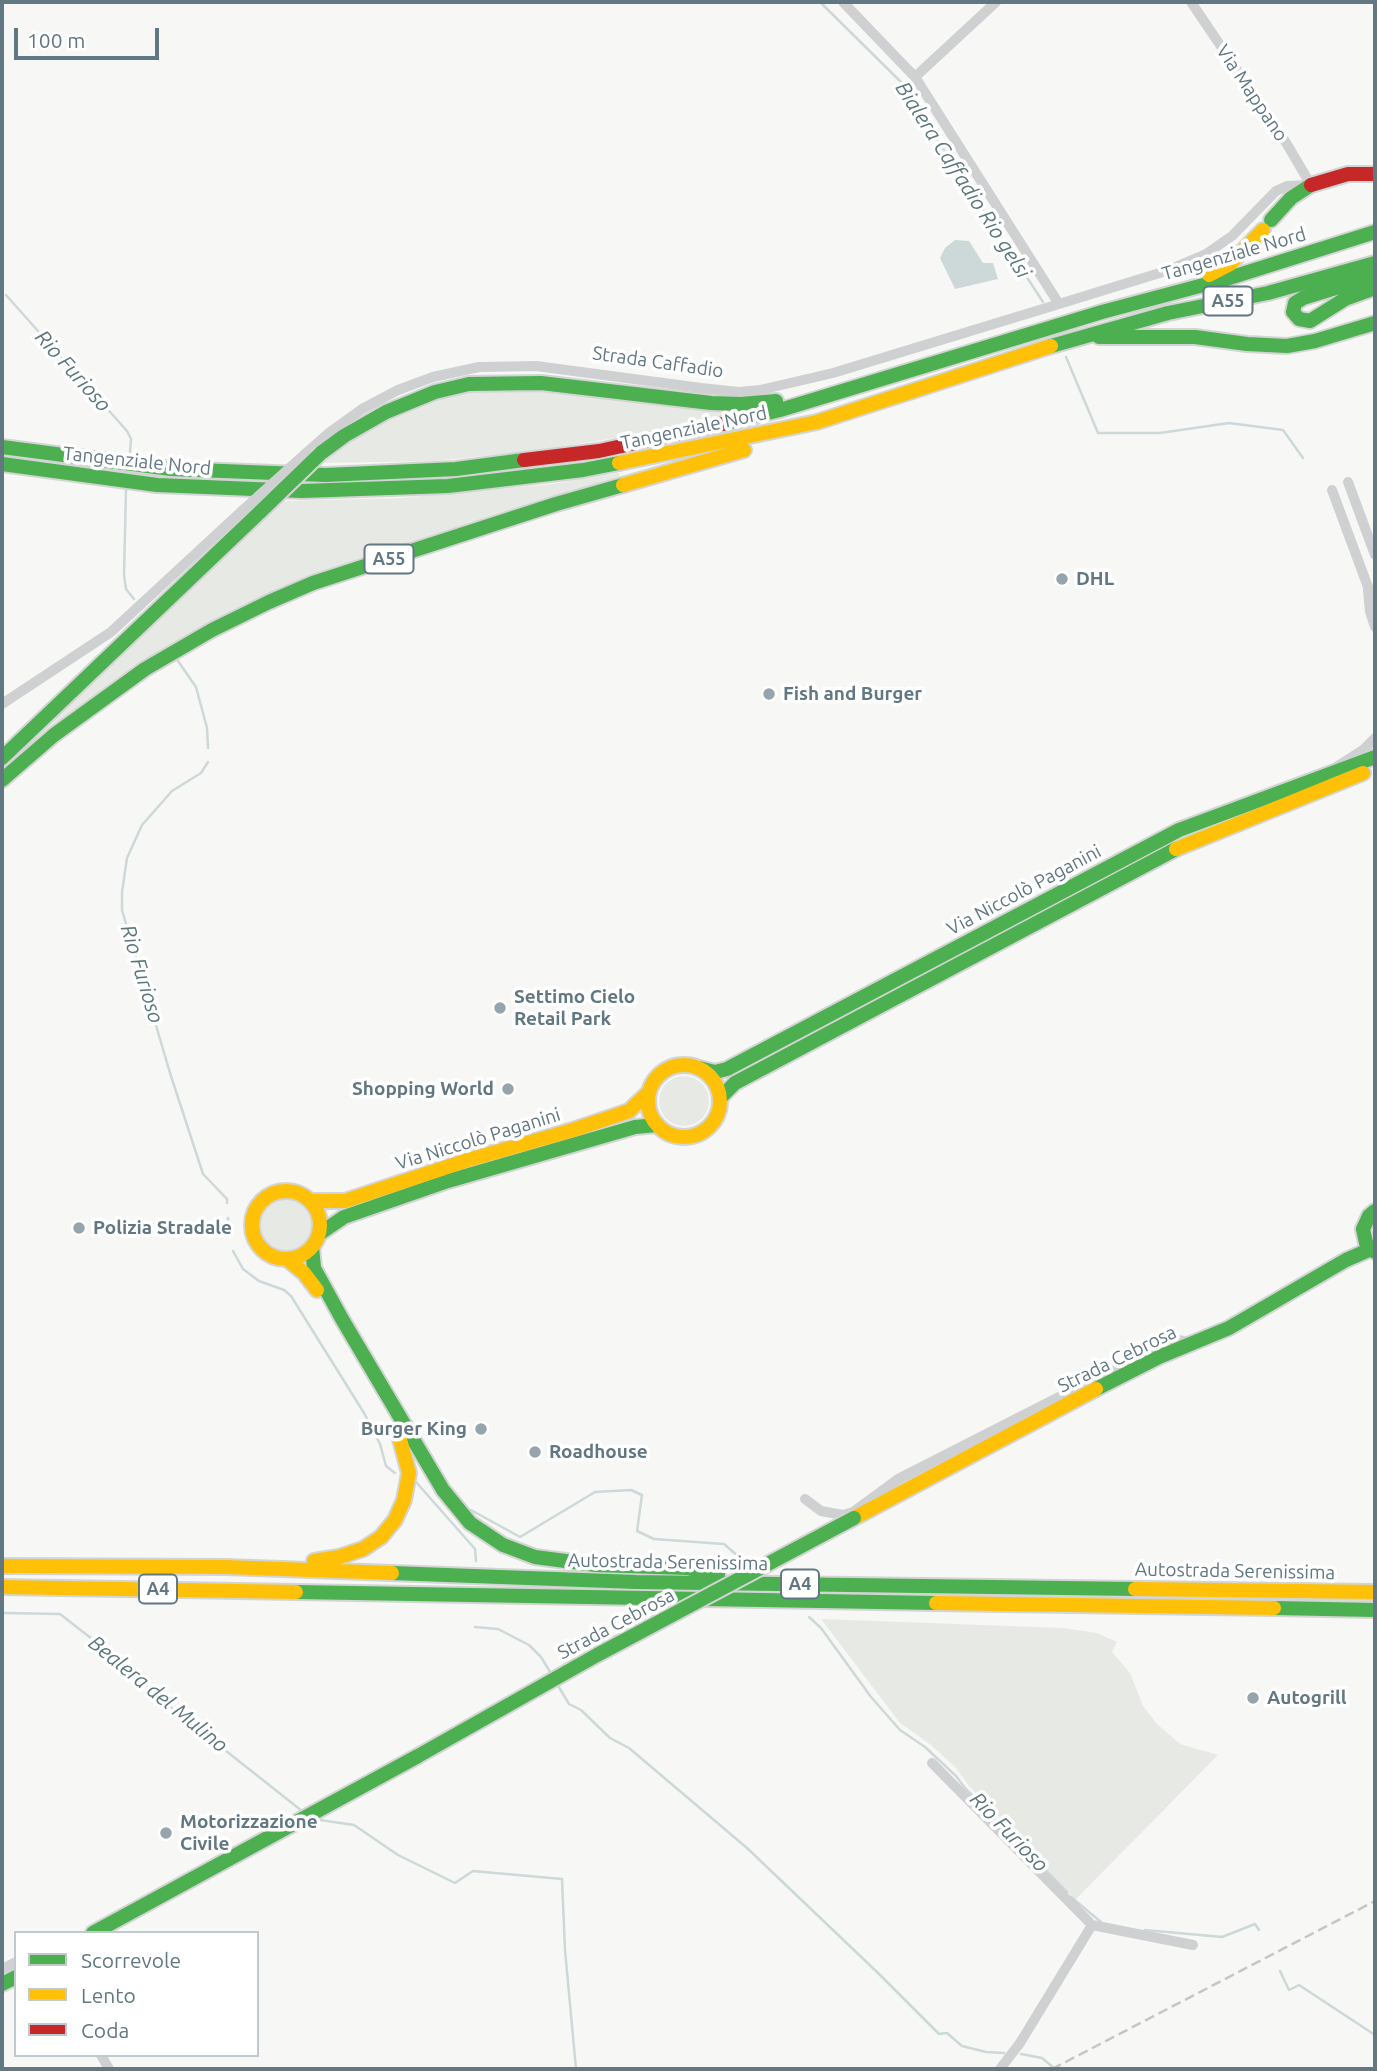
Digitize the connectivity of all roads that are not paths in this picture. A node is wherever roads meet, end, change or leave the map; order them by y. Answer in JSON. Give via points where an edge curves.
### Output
{"nodes":[{"id":1,"x":844,"y":2,"type":"edge"},
{"id":2,"x":996,"y":2,"type":"edge"},
{"id":3,"x":1191,"y":2,"type":"edge"},
{"id":4,"x":915,"y":77,"type":"junction"},
{"id":5,"x":1375,"y":174,"type":"edge"},
{"id":6,"x":1311,"y":185,"type":"junction"},
{"id":7,"x":1370,"y":233,"type":"edge"},
{"id":8,"x":1375,"y":267,"type":"edge"},
{"id":9,"x":1375,"y":288,"type":"edge"},
{"id":10,"x":1297,"y":301,"type":"junction"},
{"id":11,"x":1222,"y":302,"type":"junction"},
{"id":12,"x":1059,"y":304,"type":"junction"},
{"id":13,"x":1102,"y":312,"type":"junction"},
{"id":14,"x":1375,"y":323,"type":"edge"},
{"id":15,"x":1081,"y":336,"type":"junction"},
{"id":16,"x":863,"y":386,"type":"junction"},
{"id":17,"x":817,"y":422,"type":"junction"},
{"id":18,"x":2,"y":447,"type":"edge"},
{"id":19,"x":2,"y":464,"type":"edge"},
{"id":20,"x":1348,"y":482,"type":"dead end"},
{"id":21,"x":1332,"y":490,"type":"dead end"},
{"id":22,"x":1375,"y":555,"type":"edge"},
{"id":23,"x":1368,"y":587,"type":"junction"},
{"id":24,"x":1375,"y":598,"type":"edge"},
{"id":25,"x":1375,"y":627,"type":"edge"},
{"id":26,"x":2,"y":704,"type":"edge"},
{"id":27,"x":1375,"y":738,"type":"edge"},
{"id":28,"x":1375,"y":757,"type":"edge"},
{"id":29,"x":2,"y":758,"type":"edge"},
{"id":30,"x":1375,"y":768,"type":"edge"},
{"id":31,"x":1325,"y":775,"type":"junction"},
{"id":32,"x":2,"y":780,"type":"edge"},
{"id":33,"x":699,"y":1069,"type":"junction"},
{"id":34,"x":649,"y":1092,"type":"junction"},
{"id":35,"x":720,"y":1098,"type":"junction"},
{"id":36,"x":657,"y":1125,"type":"junction"},
{"id":37,"x":310,"y":1201,"type":"junction"},
{"id":38,"x":1375,"y":1211,"type":"edge"},
{"id":39,"x":315,"y":1240,"type":"junction"},
{"id":40,"x":1370,"y":1246,"type":"edge"},
{"id":41,"x":287,"y":1259,"type":"junction"},
{"id":42,"x":1194,"y":1343,"type":"junction"},
{"id":43,"x":1067,"y":1392,"type":"junction"},
{"id":44,"x":1057,"y":1410,"type":"junction"},
{"id":45,"x":805,"y":1499,"type":"dead end"},
{"id":46,"x":2,"y":1559,"type":"edge"},
{"id":47,"x":2,"y":1566,"type":"edge"},
{"id":48,"x":44,"y":1566,"type":"junction"},
{"id":49,"x":226,"y":1567,"type":"junction"},
{"id":50,"x":763,"y":1584,"type":"junction"},
{"id":51,"x":2,"y":1587,"type":"edge"},
{"id":52,"x":314,"y":1592,"type":"junction"},
{"id":53,"x":1375,"y":1592,"type":"edge"},
{"id":54,"x":2,"y":1598,"type":"edge"},
{"id":55,"x":1375,"y":1610,"type":"edge"},
{"id":56,"x":932,"y":1763,"type":"dead end"},
{"id":57,"x":1092,"y":1925,"type":"junction"},
{"id":58,"x":97,"y":1931,"type":"edge"},
{"id":59,"x":1193,"y":1945,"type":"dead end"},
{"id":60,"x":1000,"y":2069,"type":"edge"}],
"edges":[{"from":1,"to":4,"type":"street"},
{"from":2,"to":4,"type":"street"},
{"from":3,"to":6,"type":"street","name":"Via Mappano"},
{"from":4,"to":12,"type":"street"},
{"from":5,"to":6,"type":"main road","name":"Strada Caffadio","via":[[1348,174]]},
{"from":6,"to":12,"type":"street","name":"Strada Caffadio","via":[[1276,191],[1223,243],[1194,260]]},
{"from":6,"to":13,"type":"main road","via":[[1291,198],[1222,270]]},
{"from":7,"to":13,"type":"main road","name":"Tangenziale Nord","number":"A55"},
{"from":8,"to":10,"type":"main road"},
{"from":8,"to":11,"type":"main road","name":"Tangenziale Nord","number":"A55"},
{"from":9,"to":10,"type":"main road","via":[[1345,299],[1310,321],[1296,316],[1293,307]]},
{"from":10,"to":11,"type":"main road"},
{"from":11,"to":15,"type":"main road","name":"Tangenziale Nord","number":"A55"},
{"from":12,"to":26,"type":"street","name":"Strada Caffadio","bridge":true,"via":[[833,373],[760,390],[701,388],[536,366],[479,367],[398,390],[330,432],[111,632]]},
{"from":13,"to":16,"type":"main road","name":"Tangenziale Nord","number":"A55"},
{"from":14,"to":15,"type":"main road","via":[[1287,346],[1195,337]]},
{"from":15,"to":17,"type":"main road","name":"Tangenziale Nord","number":"A55"},
{"from":16,"to":18,"type":"main road","name":"Tangenziale Nord","number":"A55","via":[[674,436],[456,469],[253,474],[81,460]]},
{"from":16,"to":29,"type":"main road","number":"A55","bridge":true,"via":[[741,404],[503,382],[436,392],[386,412],[321,453]]},
{"from":17,"to":19,"type":"main road","name":"Tangenziale Nord","number":"A55","via":[[595,468],[436,487],[236,490]]},
{"from":17,"to":32,"type":"main road","number":"A55","via":[[774,441],[556,504],[313,583],[269,602],[145,669],[54,735]]},
{"from":20,"to":22,"type":"street"},
{"from":21,"to":23,"type":"street"},
{"from":23,"to":24,"type":"street"},
{"from":23,"to":25,"type":"street"},
{"from":27,"to":31,"type":"street"},
{"from":28,"to":31,"type":"main road","name":"Via Niccolò Paganini"},
{"from":30,"to":35,"type":"main road","name":"Via Niccolò Paganini","via":[[1189,842],[735,1083]]},
{"from":31,"to":33,"type":"main road","name":"Via Niccolò Paganini","via":[[1179,831],[727,1069]]},
{"from":33,"to":34,"type":"main road","via":[[682,1065],[662,1072]]},
{"from":33,"to":35,"type":"main road","via":[[709,1076]]},
{"from":34,"to":36,"type":"main road","via":[[648,1104]]},
{"from":34,"to":37,"type":"main road","name":"Via Niccolò Paganini","via":[[629,1111],[585,1126],[345,1201]]},
{"from":35,"to":36,"type":"main road","via":[[713,1121],[698,1134],[677,1136]]},
{"from":36,"to":39,"type":"main road","name":"Via Niccolò Paganini","via":[[635,1127],[448,1181],[344,1217]]},
{"from":37,"to":39,"type":"main road","via":[[320,1222]]},
{"from":37,"to":41,"type":"main road","via":[[282,1191],[264,1199],[254,1213],[252,1229],[259,1246]]},
{"from":38,"to":40,"type":"main road","name":"Strada Cebrosa","via":[[1365,1222]]},
{"from":39,"to":41,"type":"main road","via":[[298,1257]]},
{"from":39,"to":50,"type":"main road","via":[[317,1276],[432,1472],[460,1512],[487,1536],[518,1552],[564,1562],[688,1568]]},
{"from":40,"to":42,"type":"main road","name":"Strada Cebrosa","via":[[1270,1306]]},
{"from":41,"to":49,"type":"main road","via":[[313,1283],[393,1419],[407,1460],[406,1491],[395,1520],[363,1549],[326,1560]]},
{"from":42,"to":43,"type":"street","via":[[1173,1339]]},
{"from":42,"to":44,"type":"main road","name":"Strada Cebrosa"},
{"from":43,"to":44,"type":"street"},
{"from":43,"to":45,"type":"street","via":[[898,1479],[853,1512],[821,1511]]},
{"from":44,"to":58,"type":"main road","name":"Strada Cebrosa","bridge":true,"via":[[597,1655]]},
{"from":46,"to":48,"type":"main road","number":"A4"},
{"from":47,"to":48,"type":"main road","name":"Autostrada Serenissima","number":"A4"},
{"from":48,"to":49,"type":"main road","name":"Autostrada Serenissima","number":"A4"},
{"from":49,"to":50,"type":"main road","name":"Autostrada Serenissima","number":"A4"},
{"from":50,"to":53,"type":"main road","name":"Autostrada Serenissima","number":"A4"},
{"from":51,"to":52,"type":"main road","name":"Autostrada Serenissima","number":"A4"},
{"from":52,"to":54,"type":"main road","via":[[157,1601]]},
{"from":52,"to":55,"type":"main road","name":"Autostrada Serenissima","number":"A4"},
{"from":56,"to":57,"type":"street"},
{"from":57,"to":59,"type":"street"},
{"from":57,"to":60,"type":"street"}]}
